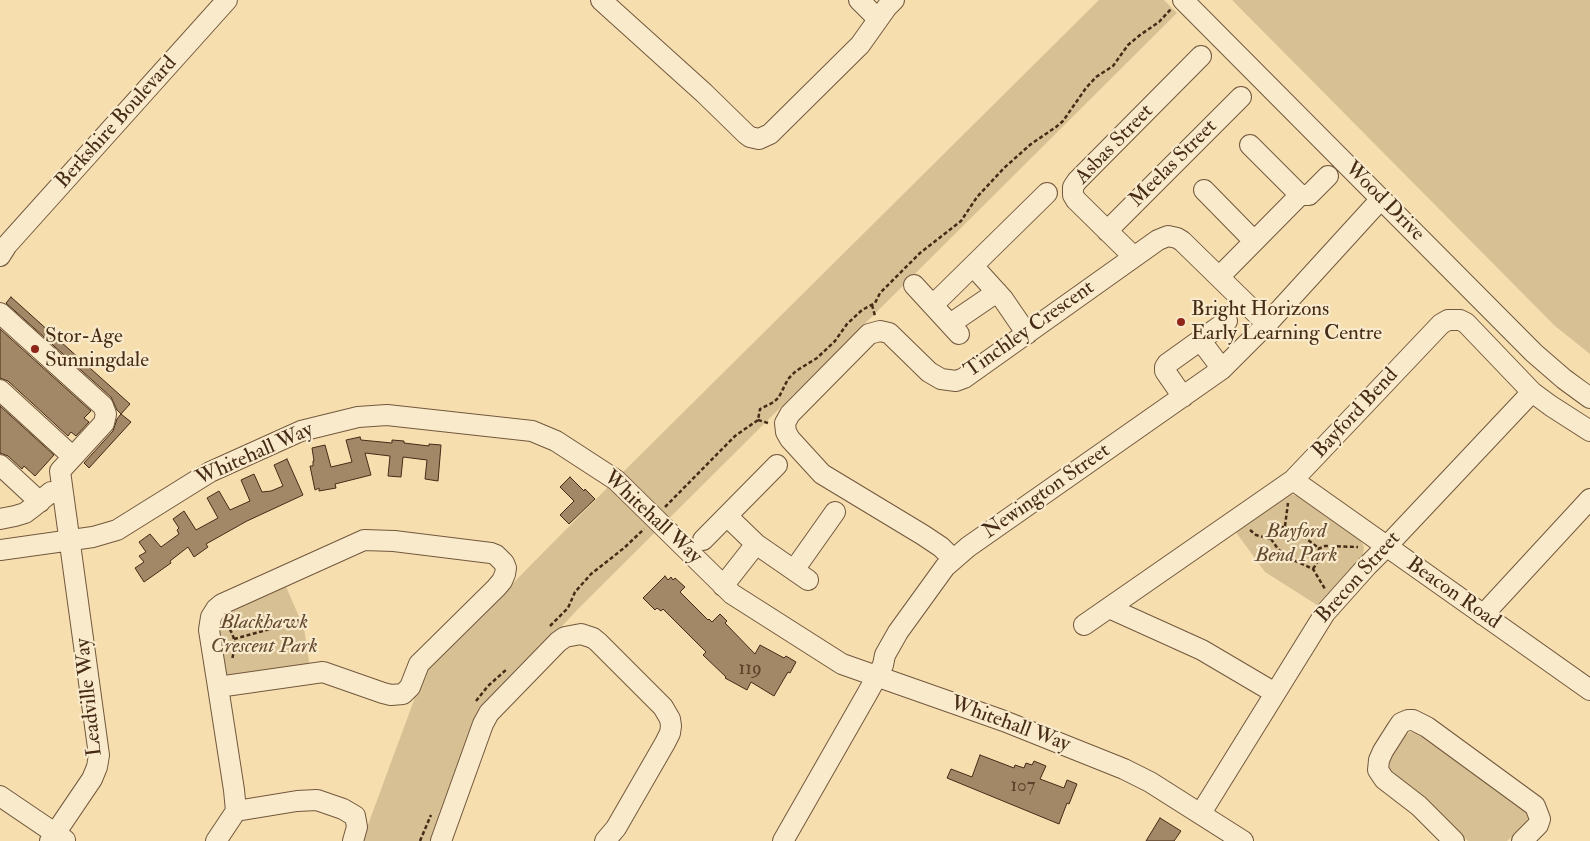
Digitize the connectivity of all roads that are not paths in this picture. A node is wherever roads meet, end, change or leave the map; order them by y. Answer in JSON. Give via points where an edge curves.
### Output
{"nodes":[{"id":1,"x":226,"y":0,"type":"edge"},
{"id":2,"x":601,"y":0,"type":"edge"},
{"id":3,"x":859,"y":0,"type":"edge"},
{"id":4,"x":894,"y":0,"type":"edge"},
{"id":5,"x":1183,"y":0,"type":"edge"},
{"id":6,"x":878,"y":19,"type":"junction"},
{"id":7,"x":1201,"y":56,"type":"dead end"},
{"id":8,"x":1241,"y":97,"type":"dead end"},
{"id":9,"x":1250,"y":145,"type":"dead end"},
{"id":10,"x":1328,"y":176,"type":"dead end"},
{"id":11,"x":1204,"y":190,"type":"dead end"},
{"id":12,"x":1048,"y":193,"type":"dead end"},
{"id":13,"x":1300,"y":196,"type":"junction"},
{"id":14,"x":1381,"y":199,"type":"junction"},
{"id":15,"x":1107,"y":231,"type":"junction"},
{"id":16,"x":1254,"y":241,"type":"junction"},
{"id":17,"x":2,"y":250,"type":"edge"},
{"id":18,"x":1134,"y":257,"type":"junction"},
{"id":19,"x":973,"y":266,"type":"junction"},
{"id":20,"x":1219,"y":277,"type":"junction"},
{"id":21,"x":914,"y":285,"type":"dead end"},
{"id":22,"x":997,"y":292,"type":"junction"},
{"id":23,"x":933,"y":305,"type":"junction"},
{"id":24,"x":0,"y":313,"type":"edge"},
{"id":25,"x":1227,"y":321,"type":"dead end"},
{"id":26,"x":1266,"y":324,"type":"junction"},
{"id":27,"x":1027,"y":334,"type":"junction"},
{"id":28,"x":1201,"y":341,"type":"junction"},
{"id":29,"x":1222,"y":369,"type":"junction"},
{"id":30,"x":0,"y":390,"type":"edge"},
{"id":31,"x":1532,"y":392,"type":"junction"},
{"id":32,"x":1183,"y":397,"type":"junction"},
{"id":33,"x":1590,"y":398,"type":"edge"},
{"id":34,"x":1590,"y":431,"type":"edge"},
{"id":35,"x":67,"y":464,"type":"junction"},
{"id":36,"x":0,"y":465,"type":"edge"},
{"id":37,"x":777,"y":465,"type":"dead end"},
{"id":38,"x":1293,"y":480,"type":"junction"},
{"id":39,"x":1590,"y":499,"type":"edge"},
{"id":40,"x":64,"y":500,"type":"junction"},
{"id":41,"x":40,"y":502,"type":"junction"},
{"id":42,"x":835,"y":512,"type":"dead end"},
{"id":43,"x":728,"y":516,"type":"junction"},
{"id":44,"x":0,"y":520,"type":"edge"},
{"id":45,"x":703,"y":540,"type":"dead end"},
{"id":46,"x":70,"y":541,"type":"junction"},
{"id":47,"x":756,"y":544,"type":"junction"},
{"id":48,"x":1383,"y":545,"type":"junction"},
{"id":49,"x":0,"y":550,"type":"edge"},
{"id":50,"x":954,"y":560,"type":"junction"},
{"id":51,"x":723,"y":586,"type":"junction"},
{"id":52,"x":1108,"y":608,"type":"junction"},
{"id":53,"x":1483,"y":615,"type":"junction"},
{"id":54,"x":1084,"y":625,"type":"dead end"},
{"id":55,"x":876,"y":676,"type":"junction"},
{"id":56,"x":218,"y":687,"type":"junction"},
{"id":57,"x":1590,"y":690,"type":"edge"},
{"id":58,"x":1275,"y":693,"type":"junction"},
{"id":59,"x":0,"y":796,"type":"edge"},
{"id":60,"x":236,"y":810,"type":"junction"},
{"id":61,"x":1201,"y":813,"type":"junction"},
{"id":62,"x":57,"y":838,"type":"edge"},
{"id":63,"x":216,"y":841,"type":"edge"},
{"id":64,"x":353,"y":841,"type":"edge"},
{"id":65,"x":442,"y":841,"type":"edge"},
{"id":66,"x":605,"y":841,"type":"edge"},
{"id":67,"x":783,"y":841,"type":"edge"},
{"id":68,"x":1243,"y":841,"type":"edge"},
{"id":69,"x":1454,"y":841,"type":"edge"},
{"id":70,"x":1522,"y":841,"type":"edge"}],
"edges":[{"from":1,"to":17,"type":"street","name":"Berkshire Boulevard"},
{"from":2,"to":6,"type":"street","via":[[746,134],[759,139],[770,134],[860,45]]},
{"from":3,"to":6,"type":"street"},
{"from":4,"to":6,"type":"street"},
{"from":5,"to":14,"type":"street","name":"Wood Drive"},
{"from":7,"to":15,"type":"street","name":"Asbas Street","via":[[1074,184],[1072,191],[1076,200]]},
{"from":8,"to":15,"type":"street","name":"Meelas Street"},
{"from":9,"to":13,"type":"street"},
{"from":10,"to":13,"type":"street","via":[[1309,195]]},
{"from":11,"to":16,"type":"street"},
{"from":12,"to":19,"type":"street"},
{"from":13,"to":16,"type":"street"},
{"from":14,"to":26,"type":"street","name":"Newington Street"},
{"from":14,"to":33,"type":"street","name":"Wood Drive","via":[[1534,353]]},
{"from":15,"to":18,"type":"street","name":"Asbas Street"},
{"from":16,"to":20,"type":"street"},
{"from":18,"to":20,"type":"street","name":"Tinchley Crescent","via":[[1158,240],[1173,237],[1182,241]]},
{"from":18,"to":27,"type":"street","name":"Tinchley Crescent"},
{"from":19,"to":22,"type":"street"},
{"from":19,"to":23,"type":"street"},
{"from":20,"to":26,"type":"street","name":"Tinchley Crescent"},
{"from":21,"to":23,"type":"street"},
{"from":22,"to":23,"type":"street","via":[[954,329]]},
{"from":22,"to":27,"type":"street"},
{"from":24,"to":35,"type":"street","via":[[105,410],[104,423]]},
{"from":25,"to":28,"type":"street"},
{"from":26,"to":29,"type":"street","name":"Newington Street"},
{"from":27,"to":50,"type":"street","name":"Tinchley Crescent","via":[[964,378],[948,381],[929,372],[890,333],[874,332],[790,414],[785,423],[787,436],[822,474],[923,535]]},
{"from":28,"to":29,"type":"street"},
{"from":28,"to":32,"type":"street","via":[[1165,367]]},
{"from":29,"to":32,"type":"street","name":"Newington Street"},
{"from":30,"to":35,"type":"street"},
{"from":31,"to":34,"type":"street","name":"Bayford Bend"},
{"from":31,"to":38,"type":"street","name":"Bayford Bend","via":[[1466,323],[1448,320],[1440,324]]},
{"from":31,"to":48,"type":"street","name":"Brecon Street"},
{"from":32,"to":50,"type":"street","name":"Newington Street"},
{"from":35,"to":40,"type":"street","name":"Leadville Way"},
{"from":36,"to":41,"type":"street"},
{"from":37,"to":43,"type":"street"},
{"from":38,"to":48,"type":"street","name":"Beacon Road"},
{"from":38,"to":52,"type":"street","name":"Bayford Bend"},
{"from":39,"to":53,"type":"street"},
{"from":40,"to":41,"type":"street","via":[[54,492]]},
{"from":40,"to":46,"type":"street","name":"Leadville Way"},
{"from":41,"to":44,"type":"street","via":[[25,512]]},
{"from":42,"to":47,"type":"street","via":[[801,575]]},
{"from":43,"to":45,"type":"street"},
{"from":43,"to":47,"type":"street"},
{"from":46,"to":49,"type":"street","name":"Whitehall Way"},
{"from":46,"to":51,"type":"street","name":"Whitehall Way","via":[[117,530],[210,472],[292,435],[358,417],[386,415],[524,430],[556,441],[616,480]]},
{"from":46,"to":62,"type":"street","name":"Leadville Way","via":[[99,755],[92,779]]},
{"from":47,"to":51,"type":"street"},
{"from":48,"to":53,"type":"street","name":"Beacon Road"},
{"from":48,"to":58,"type":"street","name":"Brecon Street","via":[[1324,613]]},
{"from":50,"to":55,"type":"street","name":"Newington Street","via":[[939,574],[898,632]]},
{"from":51,"to":55,"type":"street","name":"Whitehall Way","via":[[842,664]]},
{"from":52,"to":54,"type":"street","name":"Bayford Bend"},
{"from":52,"to":58,"type":"street","via":[[1202,650]]},
{"from":53,"to":57,"type":"street","name":"Beacon Road"},
{"from":55,"to":61,"type":"street","name":"Whitehall Way","via":[[1124,769]]},
{"from":55,"to":67,"type":"street","name":"Newington Street"},
{"from":56,"to":56,"type":"street","via":[[209,630],[216,609],[356,542],[387,541],[491,553],[504,563],[506,568],[502,581],[420,664],[410,687],[402,694],[383,693],[323,672]]},
{"from":56,"to":60,"type":"street"},
{"from":58,"to":61,"type":"street","name":"Brecon Street"},
{"from":59,"to":62,"type":"street"},
{"from":60,"to":63,"type":"street"},
{"from":60,"to":64,"type":"street","via":[[317,800],[354,816],[357,827]]},
{"from":61,"to":68,"type":"street","name":"Whitehall Way"},
{"from":65,"to":66,"type":"street","via":[[489,713],[558,642],[581,634],[598,642],[663,707],[671,726],[660,752],[616,828]]},
{"from":69,"to":70,"type":"street","via":[[1378,770],[1379,760],[1396,729],[1408,720],[1420,722],[1535,806],[1540,819],[1538,825]]}]}
